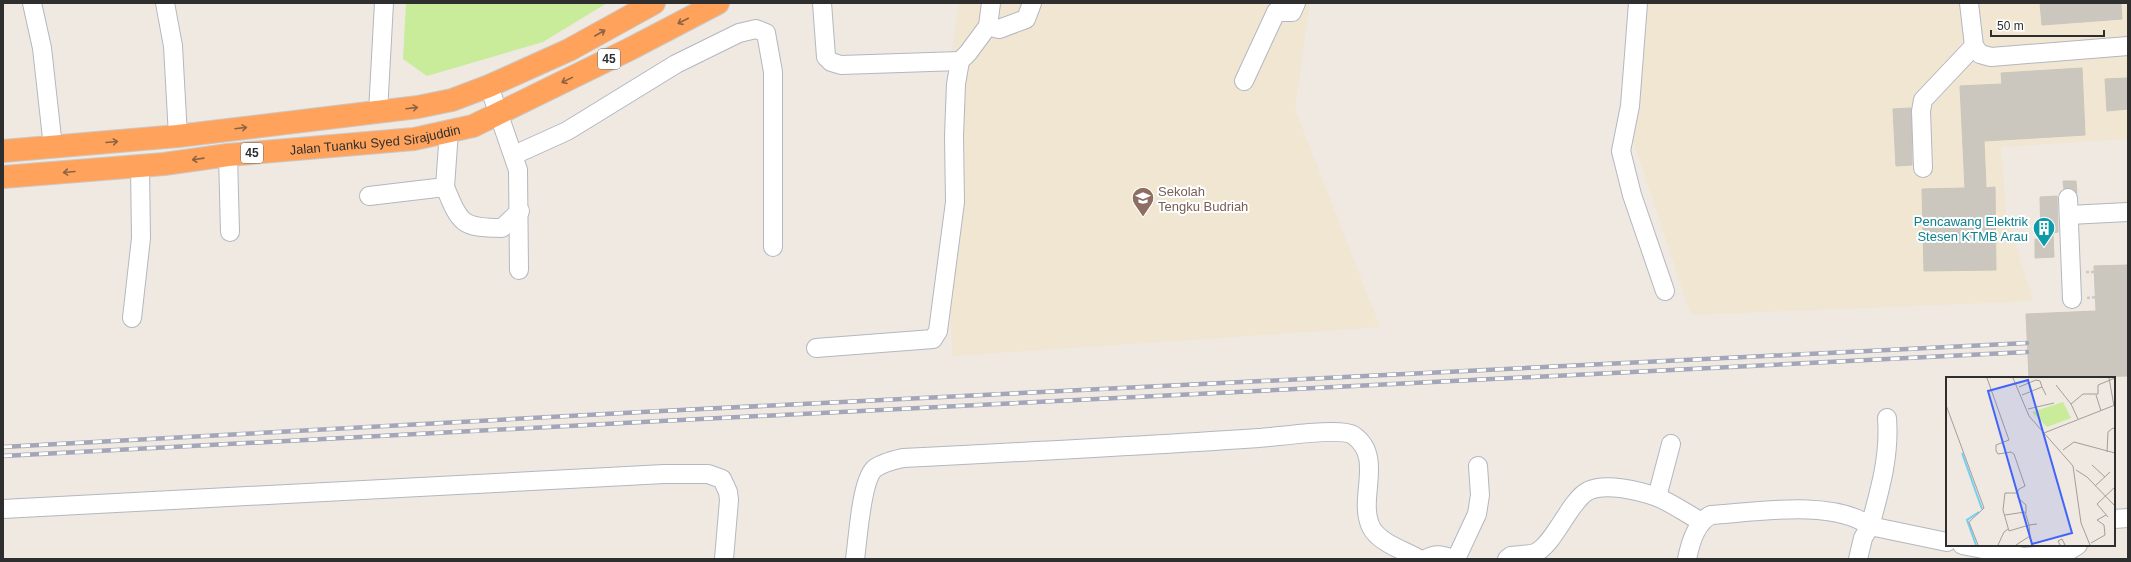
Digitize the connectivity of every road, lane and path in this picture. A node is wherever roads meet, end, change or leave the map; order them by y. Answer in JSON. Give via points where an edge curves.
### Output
{"nodes":[{"id":1,"x":32,"y":3,"type":"edge"},
{"id":2,"x":165,"y":3,"type":"edge"},
{"id":3,"x":384,"y":3,"type":"edge"},
{"id":4,"x":654,"y":3,"type":"edge"},
{"id":5,"x":718,"y":3,"type":"edge"},
{"id":6,"x":822,"y":3,"type":"edge"},
{"id":7,"x":991,"y":3,"type":"edge"},
{"id":8,"x":1032,"y":3,"type":"edge"},
{"id":9,"x":1296,"y":3,"type":"edge"},
{"id":10,"x":1638,"y":3,"type":"edge"},
{"id":11,"x":1969,"y":3,"type":"edge"},
{"id":12,"x":1274,"y":7,"type":"edge"},
{"id":13,"x":988,"y":26,"type":"junction"},
{"id":14,"x":1974,"y":46,"type":"junction"},
{"id":15,"x":2128,"y":46,"type":"edge"},
{"id":16,"x":960,"y":61,"type":"junction"},
{"id":17,"x":1244,"y":81,"type":"dead end"},
{"id":18,"x":489,"y":86,"type":"junction"},
{"id":19,"x":378,"y":112,"type":"junction"},
{"id":20,"x":499,"y":114,"type":"junction"},
{"id":21,"x":449,"y":131,"type":"junction"},
{"id":22,"x":178,"y":136,"type":"junction"},
{"id":23,"x":53,"y":148,"type":"junction"},
{"id":24,"x":3,"y":151,"type":"edge"},
{"id":25,"x":228,"y":155,"type":"junction"},
{"id":26,"x":514,"y":155,"type":"junction"},
{"id":27,"x":140,"y":166,"type":"junction"},
{"id":28,"x":1923,"y":168,"type":"dead end"},
{"id":29,"x":3,"y":177,"type":"edge"},
{"id":30,"x":445,"y":187,"type":"junction"},
{"id":31,"x":369,"y":196,"type":"dead end"},
{"id":32,"x":520,"y":211,"type":"junction"},
{"id":33,"x":2128,"y":212,"type":"edge"},
{"id":34,"x":230,"y":232,"type":"dead end"},
{"id":35,"x":773,"y":247,"type":"dead end"},
{"id":36,"x":519,"y":270,"type":"dead end"},
{"id":37,"x":1665,"y":291,"type":"dead end"},
{"id":38,"x":2072,"y":299,"type":"dead end"},
{"id":39,"x":132,"y":318,"type":"dead end"},
{"id":40,"x":816,"y":348,"type":"dead end"},
{"id":41,"x":1887,"y":418,"type":"dead end"},
{"id":42,"x":1671,"y":444,"type":"dead end"},
{"id":43,"x":1478,"y":466,"type":"dead end"},
{"id":44,"x":1657,"y":497,"type":"junction"},
{"id":45,"x":3,"y":509,"type":"edge"},
{"id":46,"x":2128,"y":518,"type":"edge"},
{"id":47,"x":2115,"y":519,"type":"edge"},
{"id":48,"x":1702,"y":522,"type":"junction"},
{"id":49,"x":1870,"y":526,"type":"junction"},
{"id":50,"x":1946,"y":542,"type":"edge"},
{"id":51,"x":1967,"y":546,"type":"edge"},
{"id":52,"x":2076,"y":546,"type":"edge"},
{"id":53,"x":2026,"y":558,"type":"edge"},
{"id":54,"x":724,"y":559,"type":"edge"},
{"id":55,"x":855,"y":559,"type":"edge"},
{"id":56,"x":1418,"y":559,"type":"edge"},
{"id":57,"x":1426,"y":559,"type":"edge"},
{"id":58,"x":1452,"y":559,"type":"edge"},
{"id":59,"x":1456,"y":559,"type":"edge"},
{"id":60,"x":1507,"y":559,"type":"edge"},
{"id":61,"x":1687,"y":559,"type":"edge"},
{"id":62,"x":1858,"y":559,"type":"edge"}],
"edges":[{"from":1,"to":23,"type":"street","via":[[42,48]]},
{"from":2,"to":22,"type":"street","via":[[173,46]]},
{"from":3,"to":19,"type":"street"},
{"from":18,"to":4,"type":"highway","name":"Jalan Tuanku Syed Sirajuddin","number":"45","one_way":true,"via":[[569,50]]},
{"from":5,"to":20,"type":"highway","name":"Jalan Tuanku Syed Sirajuddin","number":"45","one_way":true},
{"from":6,"to":16,"type":"street","via":[[826,57],[831,62],[841,65]]},
{"from":7,"to":13,"type":"street"},
{"from":8,"to":13,"type":"street","via":[[1026,19],[999,29]]},
{"from":9,"to":12,"type":"street","via":[[1292,12]]},
{"from":10,"to":37,"type":"street","via":[[1630,106],[1621,151],[1632,195]]},
{"from":11,"to":14,"type":"street"},
{"from":12,"to":17,"type":"street"},
{"from":13,"to":16,"type":"street"},
{"from":14,"to":15,"type":"street","via":[[1980,54],[1991,57]]},
{"from":14,"to":28,"type":"street","via":[[1924,100],[1921,111]]},
{"from":16,"to":40,"type":"street","via":[[956,84],[954,136],[955,202],[938,331],[933,339]]},
{"from":19,"to":18,"type":"highway","name":"Jalan Tuanku Syed Sirajuddin","number":"45","one_way":true,"via":[[452,100]]},
{"from":18,"to":20,"type":"street"},
{"from":22,"to":19,"type":"highway","name":"Jalan Tuanku Syed Sirajuddin","number":"45","one_way":true},
{"from":20,"to":21,"type":"highway","name":"Jalan Tuanku Syed Sirajuddin","number":"45","via":[[472,126]]},
{"from":20,"to":26,"type":"street"},
{"from":21,"to":25,"type":"highway","name":"Jalan Tuanku Syed Sirajuddin","number":"45","via":[[414,139]]},
{"from":21,"to":30,"type":"street"},
{"from":23,"to":22,"type":"highway","name":"Jalan Tuanku Syed Sirajuddin","number":"45","one_way":true},
{"from":23,"to":24,"type":"highway","name":"Jalan Tuanku Syed Sirajuddin","number":"45"},
{"from":25,"to":27,"type":"highway","name":"Jalan Tuanku Syed Sirajuddin","number":"45","one_way":true},
{"from":25,"to":34,"type":"street"},
{"from":26,"to":32,"type":"street","via":[[519,179]]},
{"from":26,"to":35,"type":"street","via":[[567,131],[676,64],[739,32],[756,29],[766,33],[773,72]]},
{"from":27,"to":29,"type":"highway","name":"Jalan Tuanku Syed Sirajuddin","number":"45","one_way":true},
{"from":27,"to":39,"type":"street","via":[[141,238]]},
{"from":30,"to":31,"type":"street"},
{"from":30,"to":32,"type":"street","via":[[456,215],[467,225],[502,228]]},
{"from":32,"to":36,"type":"street"},
{"from":33,"to":38,"type":"street","via":[[2068,206]]},
{"from":41,"to":49,"type":"street","via":[[1888,438],[1884,476]]},
{"from":42,"to":44,"type":"street"},
{"from":43,"to":59,"type":"street","via":[[1480,495],[1477,514]]},
{"from":44,"to":48,"type":"street"},
{"from":44,"to":60,"type":"street","via":[[1618,487],[1588,491],[1536,552]]},
{"from":45,"to":54,"type":"street","via":[[664,474],[708,474],[722,479],[728,492]]},
{"from":46,"to":47,"type":"street"},
{"from":48,"to":49,"type":"street","via":[[1711,515],[1798,509],[1849,515]]},
{"from":48,"to":61,"type":"street","via":[[1693,536]]},
{"from":49,"to":50,"type":"street"},
{"from":49,"to":62,"type":"street"},
{"from":51,"to":53,"type":"street"},
{"from":52,"to":53,"type":"street","via":[[2065,553]]},
{"from":55,"to":56,"type":"street","via":[[869,476],[875,469],[903,458],[1336,432],[1352,434],[1363,444],[1369,455],[1367,501],[1371,527],[1392,545]]},
{"from":57,"to":58,"type":"street","via":[[1440,555]]}]}
